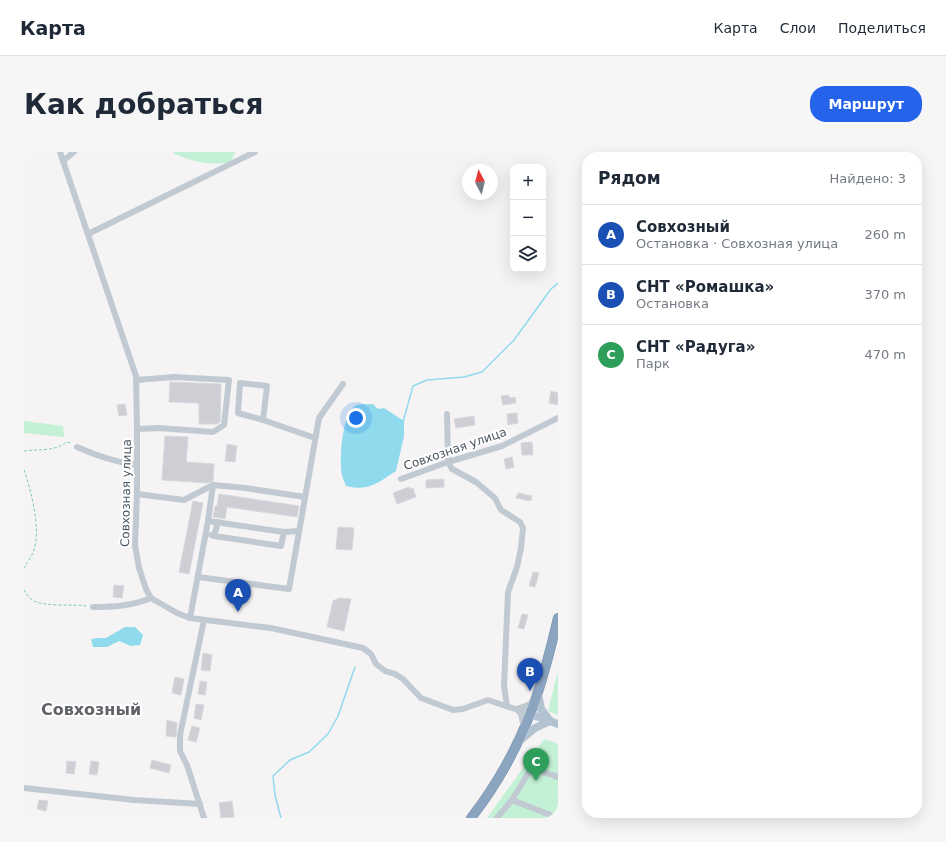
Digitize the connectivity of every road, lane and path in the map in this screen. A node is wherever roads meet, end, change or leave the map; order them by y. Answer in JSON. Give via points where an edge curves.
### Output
{"nodes":[{"id":1,"x":60,"y":152,"type":"edge"},
{"id":2,"x":74,"y":152,"type":"edge"},
{"id":3,"x":255,"y":152,"type":"edge"},
{"id":4,"x":63,"y":161,"type":"junction"},
{"id":5,"x":88,"y":234,"type":"junction"},
{"id":6,"x":136,"y":378,"type":"junction"},
{"id":7,"x":343,"y":384,"type":"dead end"},
{"id":8,"x":447,"y":414,"type":"dead end"},
{"id":9,"x":558,"y":418,"type":"edge"},
{"id":10,"x":263,"y":420,"type":"junction"},
{"id":11,"x":138,"y":429,"type":"junction"},
{"id":12,"x":315,"y":438,"type":"junction"},
{"id":13,"x":77,"y":447,"type":"joint"},
{"id":14,"x":24,"y":451,"type":"edge"},
{"id":15,"x":448,"y":462,"type":"junction"},
{"id":16,"x":137,"y":465,"type":"junction"},
{"id":17,"x":24,"y":470,"type":"edge"},
{"id":18,"x":401,"y":479,"type":"dead end"},
{"id":19,"x":213,"y":485,"type":"junction"},
{"id":20,"x":137,"y":494,"type":"junction"},
{"id":21,"x":305,"y":497,"type":"junction"},
{"id":22,"x":208,"y":521,"type":"junction"},
{"id":23,"x":218,"y":522,"type":"junction"},
{"id":24,"x":299,"y":531,"type":"junction"},
{"id":25,"x":284,"y":532,"type":"junction"},
{"id":26,"x":206,"y":535,"type":"junction"},
{"id":27,"x":214,"y":536,"type":"junction"},
{"id":28,"x":24,"y":568,"type":"edge"},
{"id":29,"x":198,"y":577,"type":"junction"},
{"id":30,"x":24,"y":590,"type":"edge"},
{"id":31,"x":151,"y":598,"type":"junction"},
{"id":32,"x":93,"y":607,"type":"joint"},
{"id":33,"x":190,"y":618,"type":"junction"},
{"id":34,"x":558,"y":618,"type":"edge"},
{"id":35,"x":204,"y":620,"type":"junction"},
{"id":36,"x":536,"y":696,"type":"junction"},
{"id":37,"x":507,"y":706,"type":"junction"},
{"id":38,"x":517,"y":709,"type":"junction"},
{"id":39,"x":530,"y":714,"type":"junction"},
{"id":40,"x":554,"y":723,"type":"edge"},
{"id":41,"x":524,"y":728,"type":"junction"},
{"id":42,"x":518,"y":742,"type":"junction"},
{"id":43,"x":558,"y":777,"type":"edge"},
{"id":44,"x":24,"y":788,"type":"edge"},
{"id":45,"x":512,"y":800,"type":"junction"},
{"id":46,"x":200,"y":804,"type":"junction"},
{"id":47,"x":204,"y":818,"type":"edge"},
{"id":48,"x":471,"y":818,"type":"edge"},
{"id":49,"x":497,"y":818,"type":"edge"},
{"id":50,"x":558,"y":818,"type":"edge"}],
"edges":[{"from":1,"to":4,"type":"street","name":"Совхозная улица"},
{"from":2,"to":4,"type":"street"},
{"from":3,"to":5,"type":"street"},
{"from":4,"to":5,"type":"street","name":"Совхозная улица"},
{"from":5,"to":6,"type":"street","name":"Совхозная улица"},
{"from":6,"to":11,"type":"street","name":"Совхозная улица"},
{"from":6,"to":11,"type":"street","via":[[229,380],[224,425],[213,432]]},
{"from":7,"to":12,"type":"street","via":[[318,418]]},
{"from":8,"to":15,"type":"street"},
{"from":9,"to":15,"type":"street","name":"Совхозная улица","via":[[502,446]]},
{"from":10,"to":10,"type":"street","via":[[267,386],[240,384],[238,413]]},
{"from":10,"to":12,"type":"street"},
{"from":11,"to":16,"type":"street","name":"Совхозная улица"},
{"from":12,"to":21,"type":"street"},
{"from":13,"to":14,"type":"path","via":[[66,442],[61,446]]},
{"from":13,"to":16,"type":"street","via":[[119,463]]},
{"from":15,"to":18,"type":"street","name":"Совхозная улица"},
{"from":15,"to":37,"type":"street","via":[[452,469],[476,482],[495,498],[502,510],[520,522],[523,528],[517,567],[508,592],[504,686]]},
{"from":16,"to":20,"type":"street","name":"Совхозная улица"},
{"from":17,"to":28,"type":"path","via":[[36,524],[35,546]]},
{"from":19,"to":20,"type":"street","via":[[184,500]]},
{"from":19,"to":21,"type":"street"},
{"from":19,"to":22,"type":"street"},
{"from":20,"to":31,"type":"street","name":"Совхозная улица","via":[[135,545],[138,568]]},
{"from":21,"to":24,"type":"street"},
{"from":22,"to":23,"type":"street"},
{"from":22,"to":26,"type":"street"},
{"from":23,"to":25,"type":"street"},
{"from":23,"to":27,"type":"street"},
{"from":24,"to":25,"type":"street"},
{"from":24,"to":29,"type":"street","via":[[289,589]]},
{"from":25,"to":27,"type":"street","via":[[281,546]]},
{"from":26,"to":27,"type":"street"},
{"from":26,"to":29,"type":"street"},
{"from":29,"to":33,"type":"street"},
{"from":30,"to":32,"type":"path","via":[[32,600],[45,604]]},
{"from":31,"to":32,"type":"street","via":[[140,603],[117,607]]},
{"from":31,"to":33,"type":"street"},
{"from":33,"to":35,"type":"street"},
{"from":34,"to":36,"type":"highway"},
{"from":35,"to":37,"type":"street","via":[[271,628],[363,648],[371,654],[376,664],[403,679],[421,698],[453,710],[488,700]]},
{"from":35,"to":46,"type":"street","via":[[180,735],[180,751]]},
{"from":36,"to":38,"type":"street","via":[[528,705]]},
{"from":36,"to":39,"type":"highway"},
{"from":36,"to":40,"type":"main road","via":[[541,709]]},
{"from":37,"to":38,"type":"street"},
{"from":38,"to":39,"type":"street"},
{"from":38,"to":41,"type":"street","via":[[521,714]]},
{"from":39,"to":40,"type":"main road"},
{"from":39,"to":41,"type":"highway"},
{"from":40,"to":42,"type":"main road","via":[[535,728]]},
{"from":41,"to":42,"type":"highway"},
{"from":42,"to":48,"type":"highway","via":[[496,783]]},
{"from":43,"to":45,"type":"street","via":[[537,770],[529,772]]},
{"from":44,"to":46,"type":"street"},
{"from":45,"to":49,"type":"street"},
{"from":45,"to":50,"type":"street"},
{"from":46,"to":47,"type":"street"}]}
